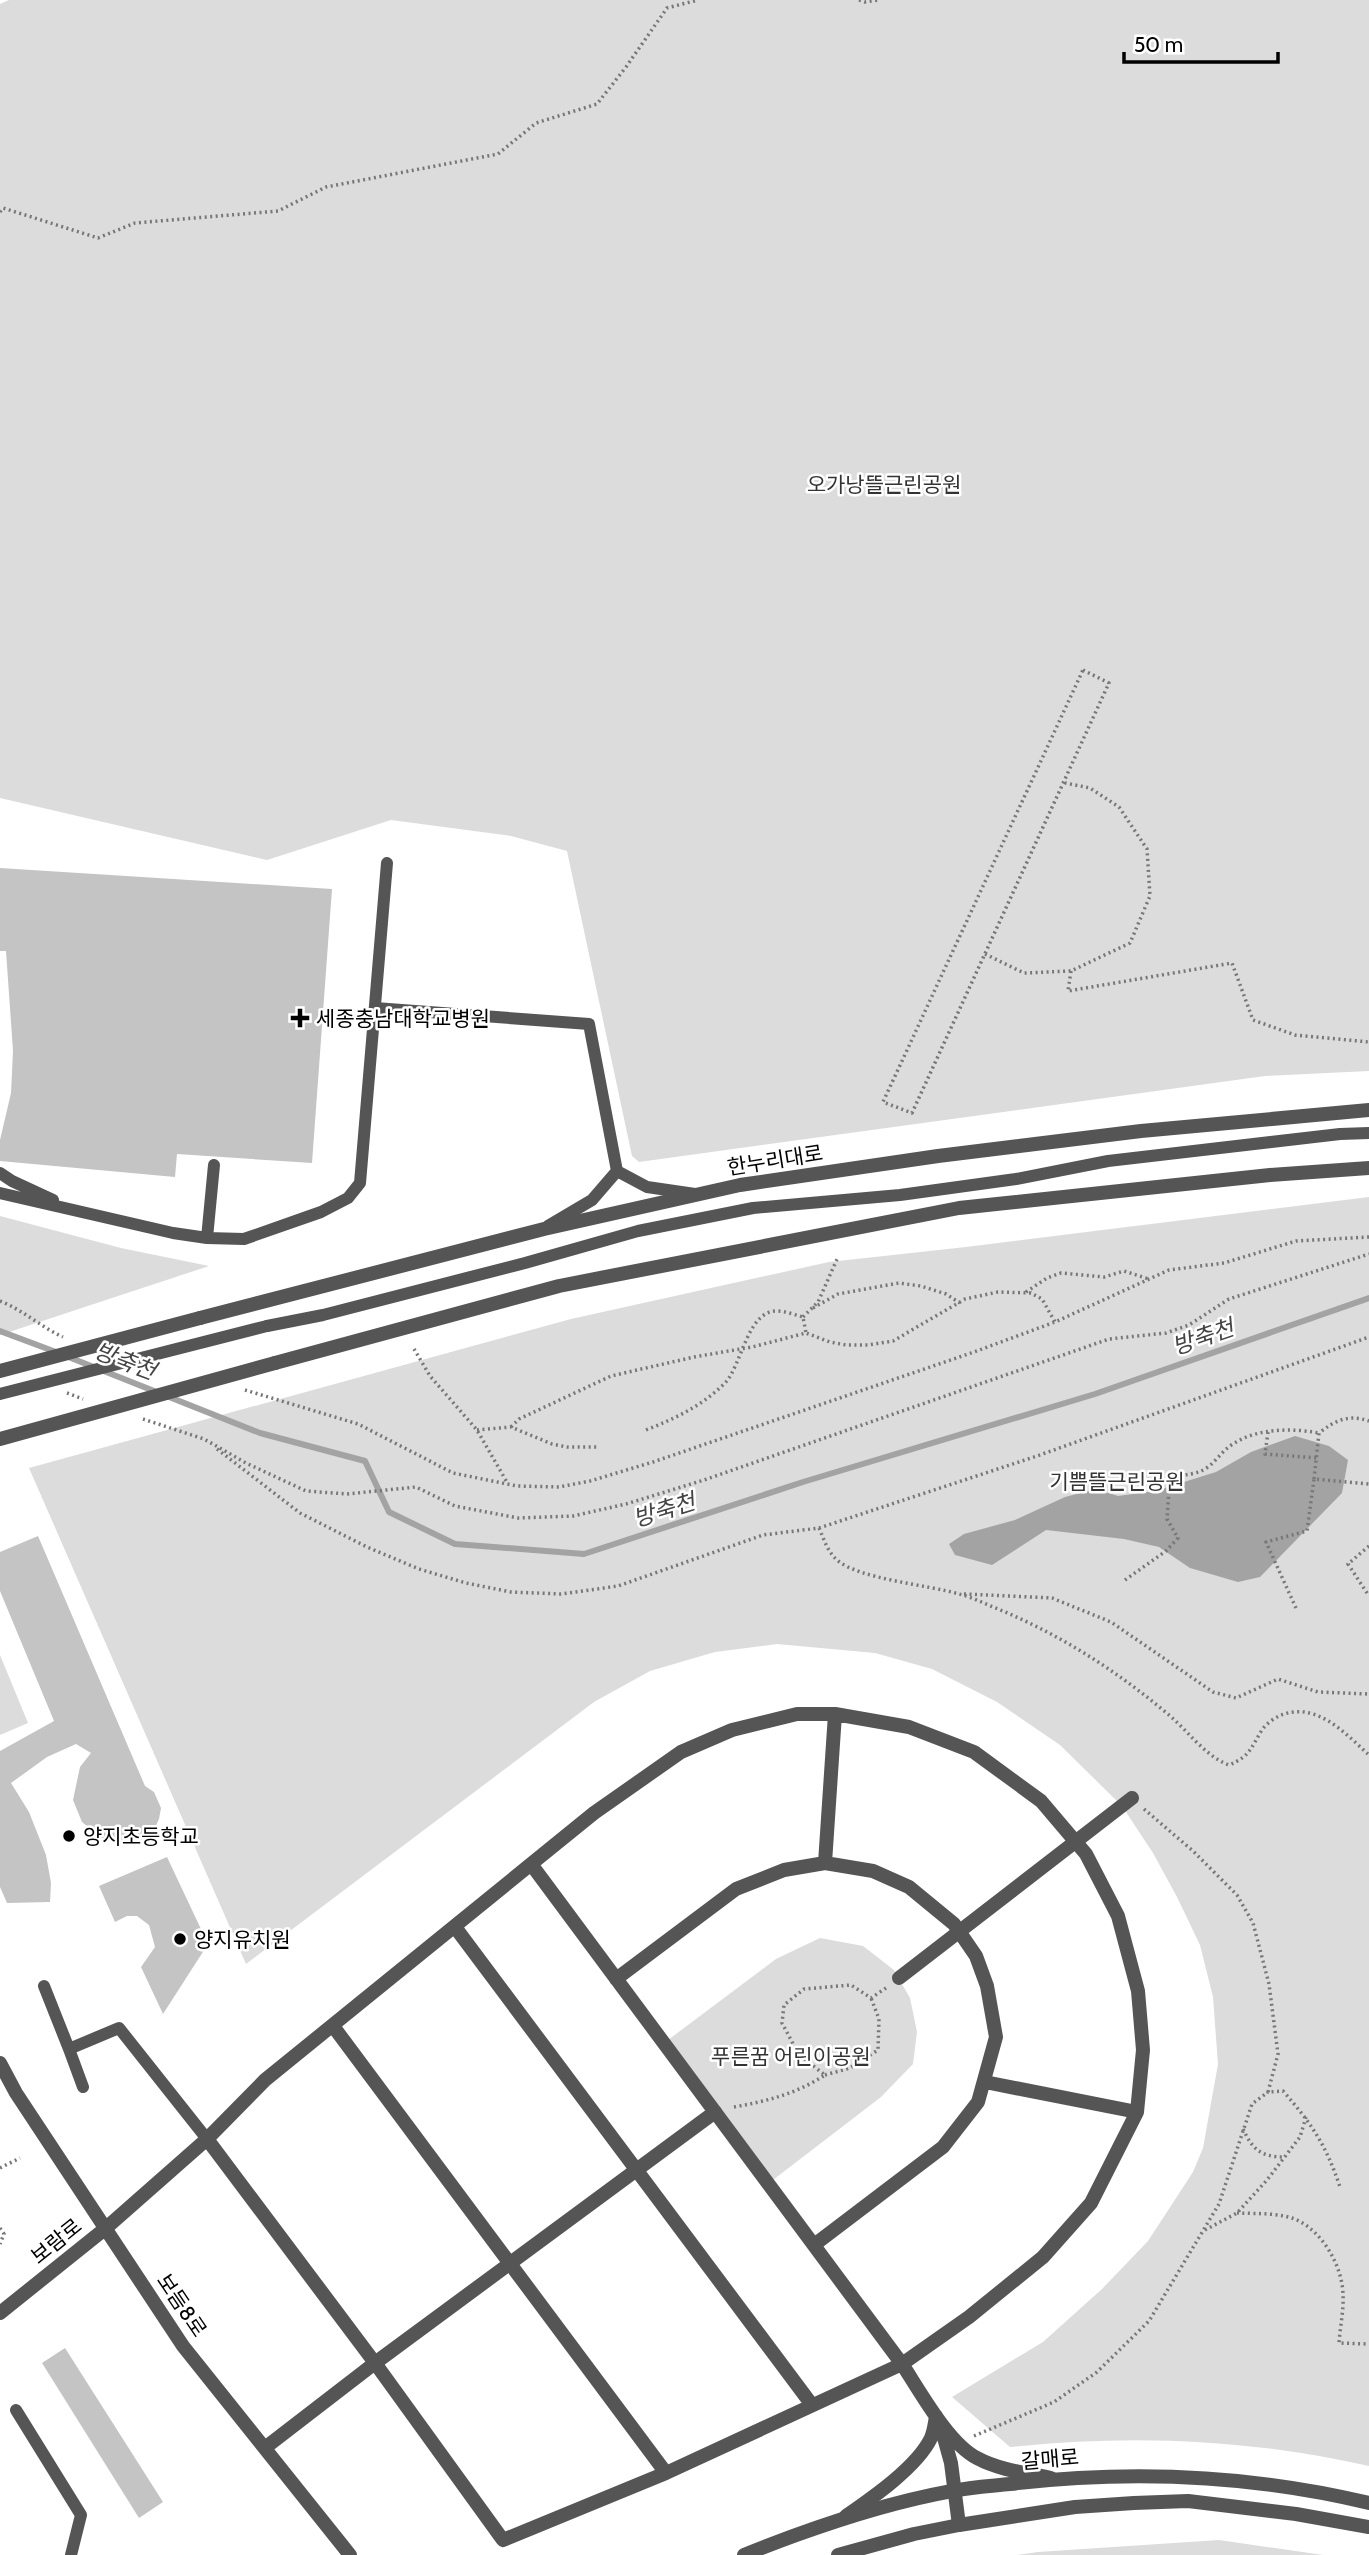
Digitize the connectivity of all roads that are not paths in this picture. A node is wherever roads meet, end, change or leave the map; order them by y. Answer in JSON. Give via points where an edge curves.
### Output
{"nodes":[{"id":1,"x":387,"y":863,"type":"dead end"},
{"id":2,"x":375,"y":1008,"type":"junction"},
{"id":3,"x":1369,"y":1110,"type":"edge"},
{"id":4,"x":1369,"y":1133,"type":"edge"},
{"id":5,"x":214,"y":1166,"type":"dead end"},
{"id":6,"x":1369,"y":1168,"type":"edge"},
{"id":7,"x":617,"y":1171,"type":"junction"},
{"id":8,"x":0,"y":1173,"type":"edge"},
{"id":9,"x":0,"y":1193,"type":"edge"},
{"id":10,"x":699,"y":1195,"type":"junction"},
{"id":11,"x":72,"y":1208,"type":"junction"},
{"id":12,"x":544,"y":1229,"type":"junction"},
{"id":13,"x":207,"y":1238,"type":"junction"},
{"id":14,"x":0,"y":1371,"type":"edge"},
{"id":15,"x":0,"y":1394,"type":"edge"},
{"id":16,"x":0,"y":1438,"type":"edge"},
{"id":17,"x":835,"y":1714,"type":"junction"},
{"id":18,"x":1132,"y":1798,"type":"road end"},
{"id":19,"x":1076,"y":1842,"type":"junction"},
{"id":20,"x":825,"y":1863,"type":"junction"},
{"id":21,"x":531,"y":1864,"type":"junction"},
{"id":22,"x":454,"y":1927,"type":"junction"},
{"id":23,"x":959,"y":1932,"type":"junction"},
{"id":24,"x":899,"y":1978,"type":"road end"},
{"id":25,"x":616,"y":1979,"type":"junction"},
{"id":26,"x":44,"y":1986,"type":"dead end"},
{"id":27,"x":333,"y":2026,"type":"junction"},
{"id":28,"x":69,"y":2049,"type":"junction"},
{"id":29,"x":0,"y":2063,"type":"edge"},
{"id":30,"x":985,"y":2082,"type":"junction"},
{"id":31,"x":83,"y":2087,"type":"dead end"},
{"id":32,"x":715,"y":2112,"type":"junction"},
{"id":33,"x":1136,"y":2112,"type":"junction"},
{"id":34,"x":207,"y":2139,"type":"junction"},
{"id":35,"x":637,"y":2170,"type":"junction"},
{"id":36,"x":106,"y":2228,"type":"junction"},
{"id":37,"x":814,"y":2245,"type":"junction"},
{"id":38,"x":510,"y":2263,"type":"junction"},
{"id":39,"x":0,"y":2313,"type":"edge"},
{"id":40,"x":375,"y":2363,"type":"junction"},
{"id":41,"x":902,"y":2364,"type":"junction"},
{"id":42,"x":812,"y":2404,"type":"junction"},
{"id":43,"x":16,"y":2410,"type":"dead end"},
{"id":44,"x":936,"y":2416,"type":"junction"},
{"id":45,"x":266,"y":2447,"type":"junction"},
{"id":46,"x":666,"y":2473,"type":"junction"},
{"id":47,"x":1055,"y":2478,"type":"junction"},
{"id":48,"x":954,"y":2490,"type":"junction"},
{"id":49,"x":1369,"y":2503,"type":"edge"},
{"id":50,"x":841,"y":2520,"type":"junction"},
{"id":51,"x":959,"y":2525,"type":"junction"},
{"id":52,"x":1369,"y":2526,"type":"edge"},
{"id":53,"x":71,"y":2555,"type":"edge"},
{"id":54,"x":350,"y":2555,"type":"edge"},
{"id":55,"x":744,"y":2555,"type":"edge"},
{"id":56,"x":838,"y":2555,"type":"edge"}],
"edges":[{"from":1,"to":2,"type":"lane"},
{"from":2,"to":7,"type":"lane","via":[[589,1024]]},
{"from":2,"to":13,"type":"lane","via":[[360,1183],[348,1198],[321,1212],[244,1239]]},
{"from":3,"to":10,"type":"street","name":"한누리대로","via":[[1141,1130],[740,1185]]},
{"from":4,"to":15,"type":"lane","bridge":true,"via":[[1108,1161],[900,1195],[753,1208],[638,1231],[512,1267]]},
{"from":5,"to":13,"type":"lane"},
{"from":6,"to":16,"type":"street","bridge":true,"via":[[959,1208],[751,1247],[559,1286]]},
{"from":7,"to":10,"type":"lane","via":[[647,1187]]},
{"from":7,"to":12,"type":"lane","via":[[592,1200]]},
{"from":8,"to":11,"type":"lane"},
{"from":9,"to":11,"type":"lane"},
{"from":10,"to":12,"type":"street","name":"한누리대로"},
{"from":11,"to":13,"type":"lane"},
{"from":12,"to":14,"type":"street","name":"한누리대로","bridge":true},
{"from":17,"to":19,"type":"street","name":"보람로","via":[[909,1727],[974,1752],[1041,1801]]},
{"from":17,"to":20,"type":"street"},
{"from":17,"to":21,"type":"street","name":"보람로","via":[[797,1714],[745,1727],[681,1752]]},
{"from":18,"to":19,"type":"street"},
{"from":19,"to":23,"type":"street"},
{"from":19,"to":33,"type":"street","name":"보람로","via":[[1118,1916],[1138,1992],[1143,2050]]},
{"from":20,"to":23,"type":"street","via":[[873,1871],[909,1887]]},
{"from":20,"to":25,"type":"street","via":[[784,1870],[736,1889]]},
{"from":21,"to":22,"type":"street","name":"보람로"},
{"from":21,"to":25,"type":"street"},
{"from":22,"to":27,"type":"street","name":"보람로"},
{"from":22,"to":35,"type":"street"},
{"from":23,"to":24,"type":"street"},
{"from":23,"to":30,"type":"street","via":[[976,1956],[987,1986],[996,2037]]},
{"from":25,"to":32,"type":"street"},
{"from":26,"to":28,"type":"lane"},
{"from":27,"to":34,"type":"street","name":"보람로","via":[[265,2080]]},
{"from":27,"to":38,"type":"street"},
{"from":28,"to":31,"type":"lane"},
{"from":28,"to":34,"type":"lane","via":[[119,2028]]},
{"from":29,"to":36,"type":"street","name":"보듬8로"},
{"from":30,"to":33,"type":"street"},
{"from":30,"to":37,"type":"street","via":[[978,2102],[943,2147]]},
{"from":32,"to":35,"type":"street"},
{"from":32,"to":37,"type":"street"},
{"from":33,"to":41,"type":"street","name":"보람로","via":[[1091,2203],[1043,2257]]},
{"from":34,"to":36,"type":"street","name":"보람로"},
{"from":34,"to":40,"type":"street"},
{"from":35,"to":38,"type":"street"},
{"from":35,"to":42,"type":"street"},
{"from":36,"to":39,"type":"street","name":"보람로"},
{"from":36,"to":45,"type":"street","name":"보듬8로","via":[[183,2346]]},
{"from":37,"to":41,"type":"street"},
{"from":38,"to":40,"type":"street"},
{"from":38,"to":46,"type":"street"},
{"from":40,"to":45,"type":"street"},
{"from":40,"to":46,"type":"street","name":"보람로","via":[[503,2540]]},
{"from":41,"to":42,"type":"street","name":"보람로"},
{"from":41,"to":44,"type":"street"},
{"from":42,"to":46,"type":"street","name":"보람로"},
{"from":43,"to":53,"type":"lane","via":[[81,2515]]},
{"from":44,"to":47,"type":"street","via":[[975,2458]]},
{"from":44,"to":48,"type":"street","via":[[946,2437]]},
{"from":44,"to":50,"type":"street","via":[[930,2438],[910,2465]]},
{"from":45,"to":54,"type":"street","name":"보듬8로"},
{"from":47,"to":48,"type":"street","name":"갈매로"},
{"from":47,"to":49,"type":"street","name":"갈매로","via":[[1189,2477],[1298,2489]]},
{"from":48,"to":50,"type":"street","name":"갈매로"},
{"from":48,"to":51,"type":"street"},
{"from":50,"to":55,"type":"street","name":"갈매로"},
{"from":51,"to":52,"type":"street","via":[[1074,2507],[1188,2501]]},
{"from":51,"to":56,"type":"street"}]}
